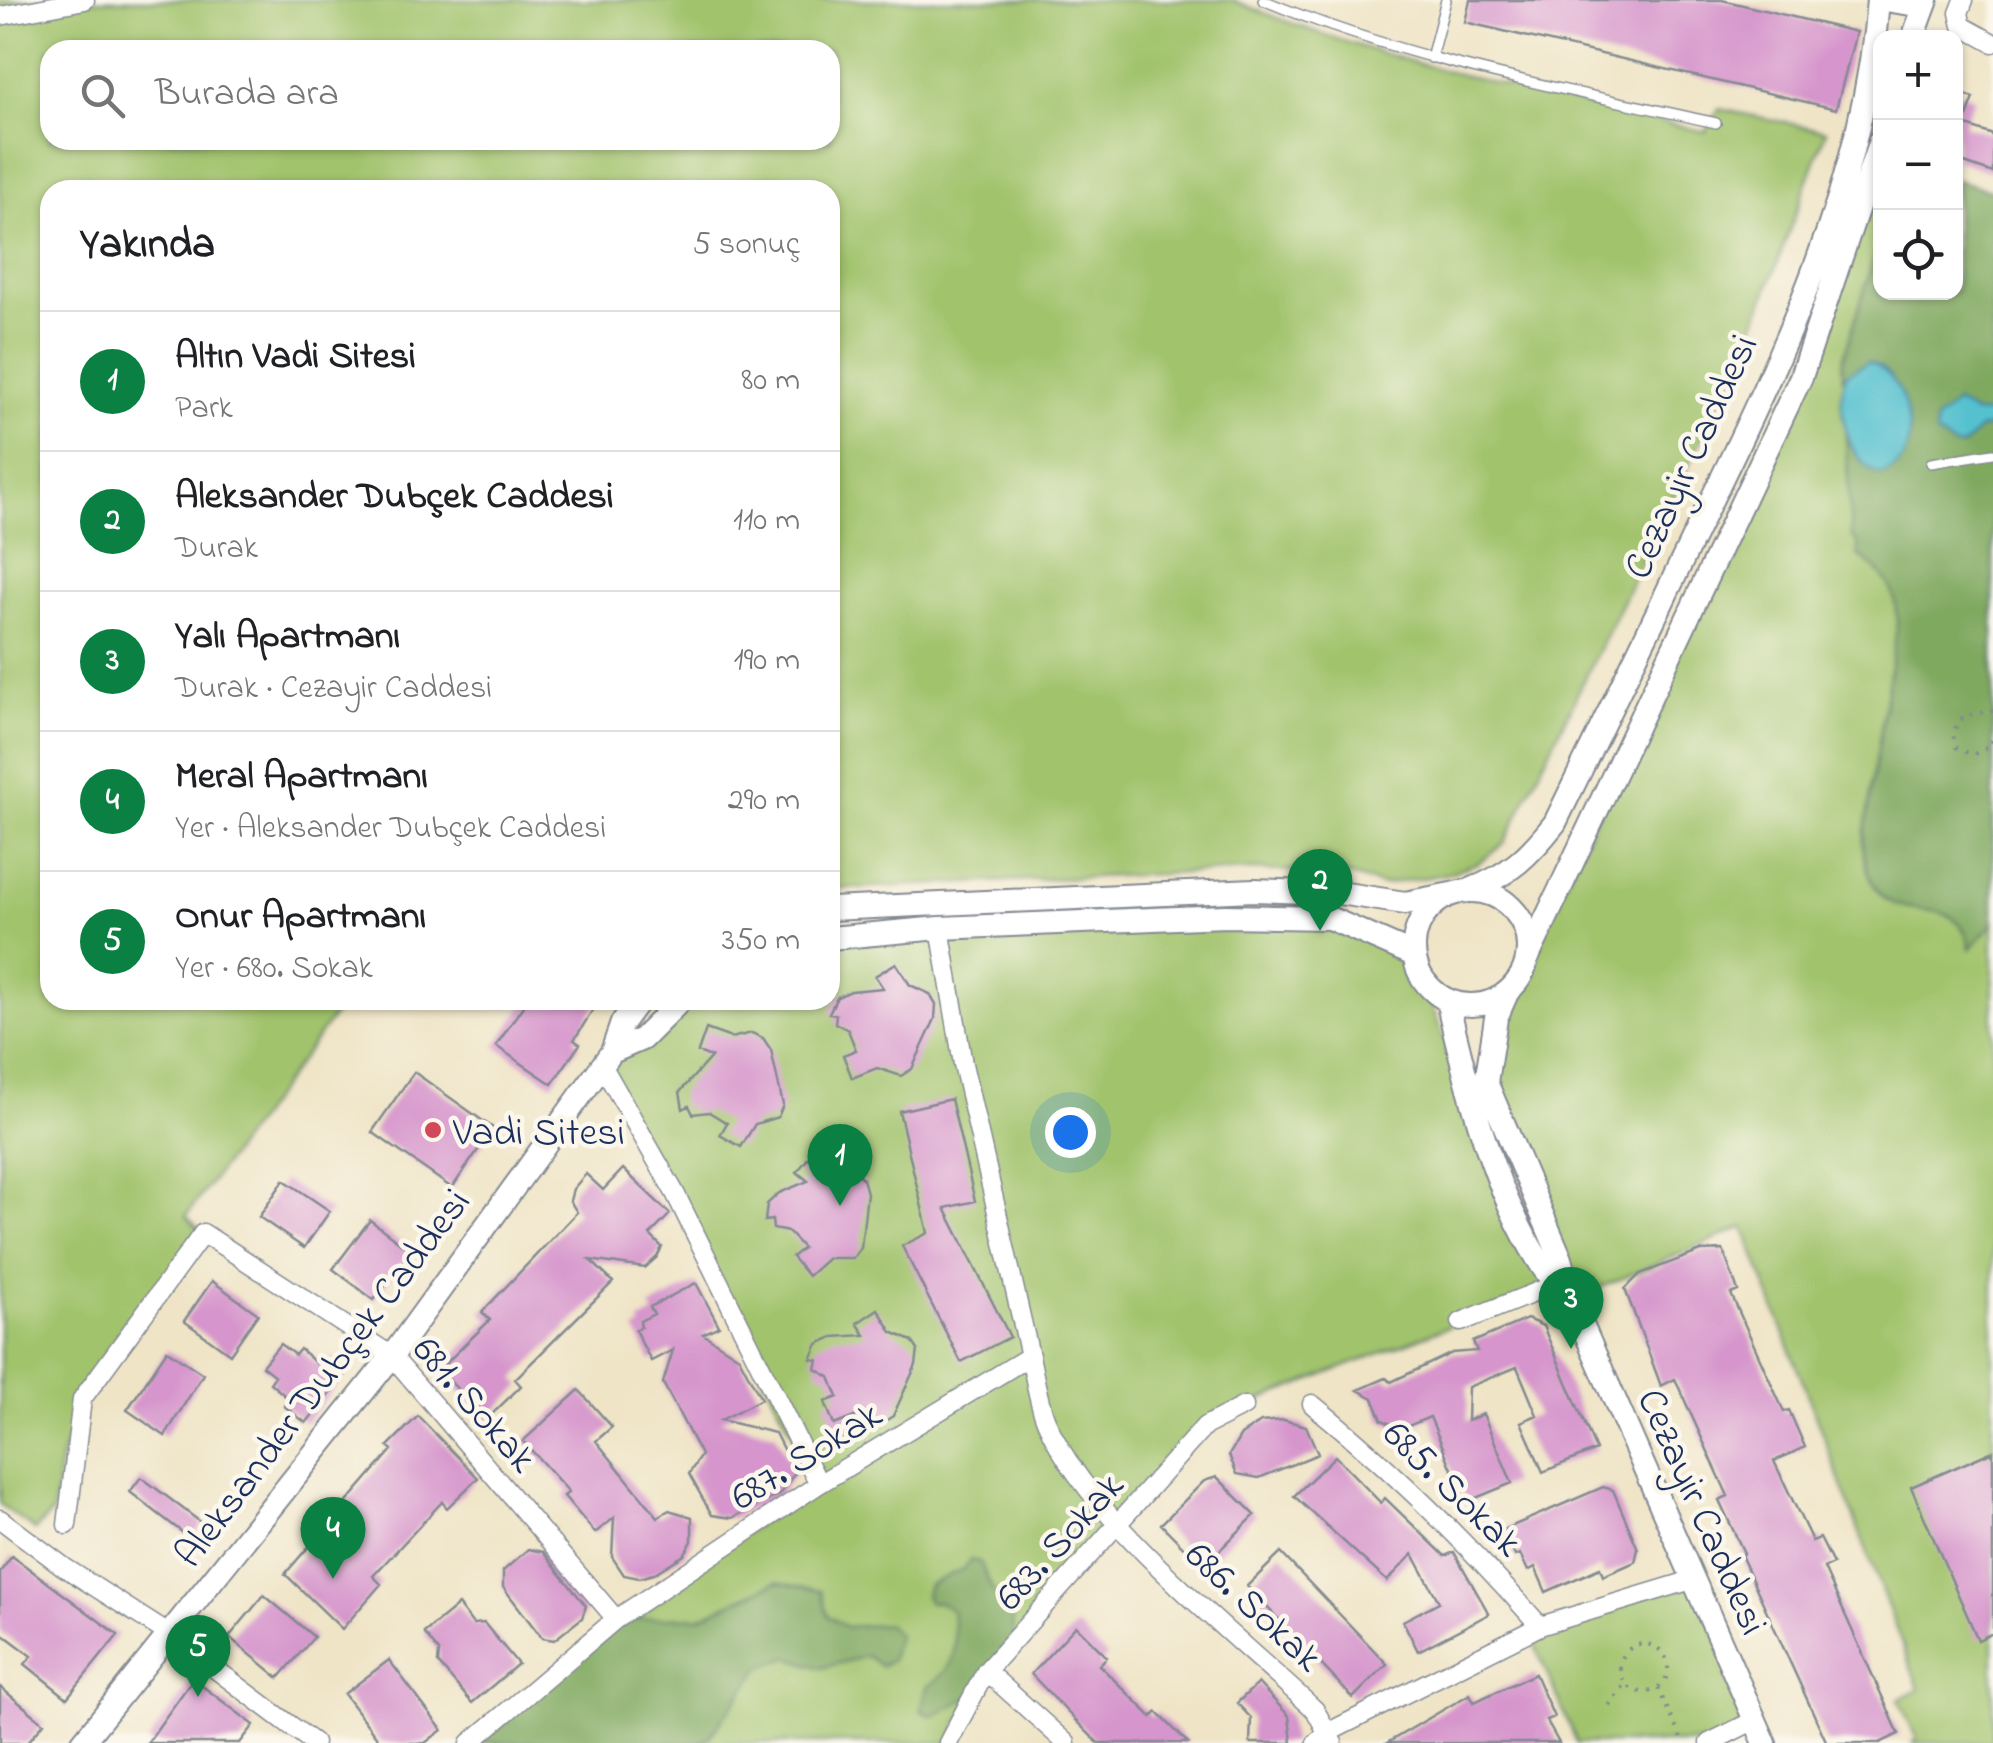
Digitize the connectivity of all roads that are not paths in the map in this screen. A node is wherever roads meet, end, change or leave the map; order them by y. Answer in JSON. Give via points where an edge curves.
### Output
{"nodes":[{"id":1,"x":85,"y":0,"type":"edge"},
{"id":2,"x":1263,"y":0,"type":"edge"},
{"id":3,"x":1446,"y":0,"type":"edge"},
{"id":4,"x":1882,"y":0,"type":"edge"},
{"id":5,"x":1925,"y":0,"type":"edge"},
{"id":6,"x":1964,"y":0,"type":"edge"},
{"id":7,"x":0,"y":16,"type":"edge"},
{"id":8,"x":1916,"y":30,"type":"edge"},
{"id":9,"x":1993,"y":44,"type":"edge"},
{"id":10,"x":1431,"y":58,"type":"junction"},
{"id":11,"x":1716,"y":123,"type":"dead end"},
{"id":12,"x":1873,"y":150,"type":"edge"},
{"id":13,"x":1862,"y":165,"type":"junction"},
{"id":14,"x":1993,"y":453,"type":"edge"},
{"id":15,"x":1931,"y":462,"type":"dead end"},
{"id":16,"x":1460,"y":892,"type":"junction"},
{"id":17,"x":840,"y":909,"type":"edge"},
{"id":18,"x":940,"y":928,"type":"junction"},
{"id":19,"x":840,"y":937,"type":"edge"},
{"id":20,"x":1414,"y":955,"type":"junction"},
{"id":21,"x":1528,"y":960,"type":"junction"},
{"id":22,"x":1507,"y":993,"type":"junction"},
{"id":23,"x":1447,"y":1000,"type":"junction"},
{"id":24,"x":632,"y":1010,"type":"edge"},
{"id":25,"x":671,"y":1010,"type":"edge"},
{"id":26,"x":607,"y":1058,"type":"junction"},
{"id":27,"x":1494,"y":1132,"type":"junction"},
{"id":28,"x":1553,"y":1272,"type":"junction"},
{"id":29,"x":1462,"y":1322,"type":"dead end"},
{"id":30,"x":392,"y":1356,"type":"junction"},
{"id":31,"x":1030,"y":1356,"type":"junction"},
{"id":32,"x":1312,"y":1404,"type":"dead end"},
{"id":33,"x":1244,"y":1406,"type":"dead end"},
{"id":34,"x":819,"y":1484,"type":"junction"},
{"id":35,"x":0,"y":1519,"type":"edge"},
{"id":36,"x":67,"y":1526,"type":"dead end"},
{"id":37,"x":1119,"y":1526,"type":"junction"},
{"id":38,"x":1692,"y":1580,"type":"junction"},
{"id":39,"x":616,"y":1619,"type":"junction"},
{"id":40,"x":1540,"y":1626,"type":"junction"},
{"id":41,"x":170,"y":1634,"type":"junction"},
{"id":42,"x":986,"y":1671,"type":"junction"},
{"id":43,"x":1755,"y":1720,"type":"junction"},
{"id":44,"x":1325,"y":1740,"type":"edge"},
{"id":45,"x":82,"y":1743,"type":"edge"},
{"id":46,"x":314,"y":1743,"type":"edge"},
{"id":47,"x":470,"y":1743,"type":"edge"},
{"id":48,"x":948,"y":1743,"type":"edge"},
{"id":49,"x":1066,"y":1743,"type":"edge"},
{"id":50,"x":1709,"y":1743,"type":"edge"},
{"id":51,"x":1765,"y":1743,"type":"edge"}],
"edges":[{"from":1,"to":7,"type":"street"},
{"from":2,"to":10,"type":"lane"},
{"from":3,"to":10,"type":"lane"},
{"from":4,"to":5,"type":"main road"},
{"from":4,"to":13,"type":"main road","name":"Cezayir Caddesi"},
{"from":5,"to":8,"type":"main road"},
{"from":6,"to":9,"type":"street","via":[[1962,26]]},
{"from":10,"to":11,"type":"lane"},
{"from":12,"to":13,"type":"main road","name":"Cezayir Caddesi"},
{"from":13,"to":16,"type":"main road","name":"Cezayir Caddesi","via":[[1778,364],[1555,823],[1527,859],[1501,878]]},
{"from":13,"to":21,"type":"main road","name":"Cezayir Caddesi","via":[[1801,377]]},
{"from":14,"to":15,"type":"lane"},
{"from":16,"to":17,"type":"main road","via":[[1405,903],[1338,892],[1254,890]]},
{"from":16,"to":20,"type":"main road","via":[[1422,918]]},
{"from":16,"to":21,"type":"main road","via":[[1488,892],[1518,913]]},
{"from":18,"to":19,"type":"main road"},
{"from":18,"to":20,"type":"main road","via":[[1329,918]]},
{"from":18,"to":31,"type":"street","via":[[963,1064]]},
{"from":20,"to":23,"type":"main road","via":[[1431,989]]},
{"from":21,"to":22,"type":"main road"},
{"from":22,"to":23,"type":"main road","via":[[1486,1004]]},
{"from":22,"to":27,"type":"main road","name":"Cezayir Caddesi","via":[[1486,1082]]},
{"from":23,"to":27,"type":"main road","name":"Cezayir Caddesi"},
{"from":24,"to":26,"type":"main road"},
{"from":25,"to":26,"type":"main road","via":[[642,1039]]},
{"from":26,"to":30,"type":"main road","name":"Aleksander Dubçek Caddesi"},
{"from":26,"to":34,"type":"street"},
{"from":27,"to":28,"type":"main road","name":"Cezayir Caddesi"},
{"from":28,"to":29,"type":"street"},
{"from":28,"to":38,"type":"main road","name":"Cezayir Caddesi"},
{"from":30,"to":36,"type":"street","name":"681. Sokak","via":[[204,1234],[82,1398]]},
{"from":30,"to":39,"type":"street","name":"681. Sokak"},
{"from":30,"to":41,"type":"main road","name":"Aleksander Dubçek Caddesi"},
{"from":31,"to":34,"type":"street","name":"687. Sokak"},
{"from":31,"to":37,"type":"street","via":[[1046,1422],[1076,1474]]},
{"from":32,"to":40,"type":"street","name":"685. Sokak","via":[[1424,1502]]},
{"from":33,"to":37,"type":"street","name":"683. Sokak","via":[[1205,1426]]},
{"from":34,"to":39,"type":"street","name":"687. Sokak"},
{"from":35,"to":41,"type":"street"},
{"from":37,"to":42,"type":"street","name":"683. Sokak"},
{"from":37,"to":44,"type":"street","name":"686. Sokak","via":[[1315,1710]]},
{"from":38,"to":40,"type":"street"},
{"from":38,"to":43,"type":"main road","name":"Cezayir Caddesi"},
{"from":39,"to":47,"type":"street","name":"687. Sokak"},
{"from":40,"to":44,"type":"street"},
{"from":41,"to":45,"type":"main road","name":"Aleksander Dubçek Caddesi"},
{"from":41,"to":46,"type":"street"},
{"from":42,"to":48,"type":"street","name":"683. Sokak"},
{"from":42,"to":49,"type":"street"},
{"from":43,"to":50,"type":"street"},
{"from":43,"to":51,"type":"main road","name":"Cezayir Caddesi"}]}
